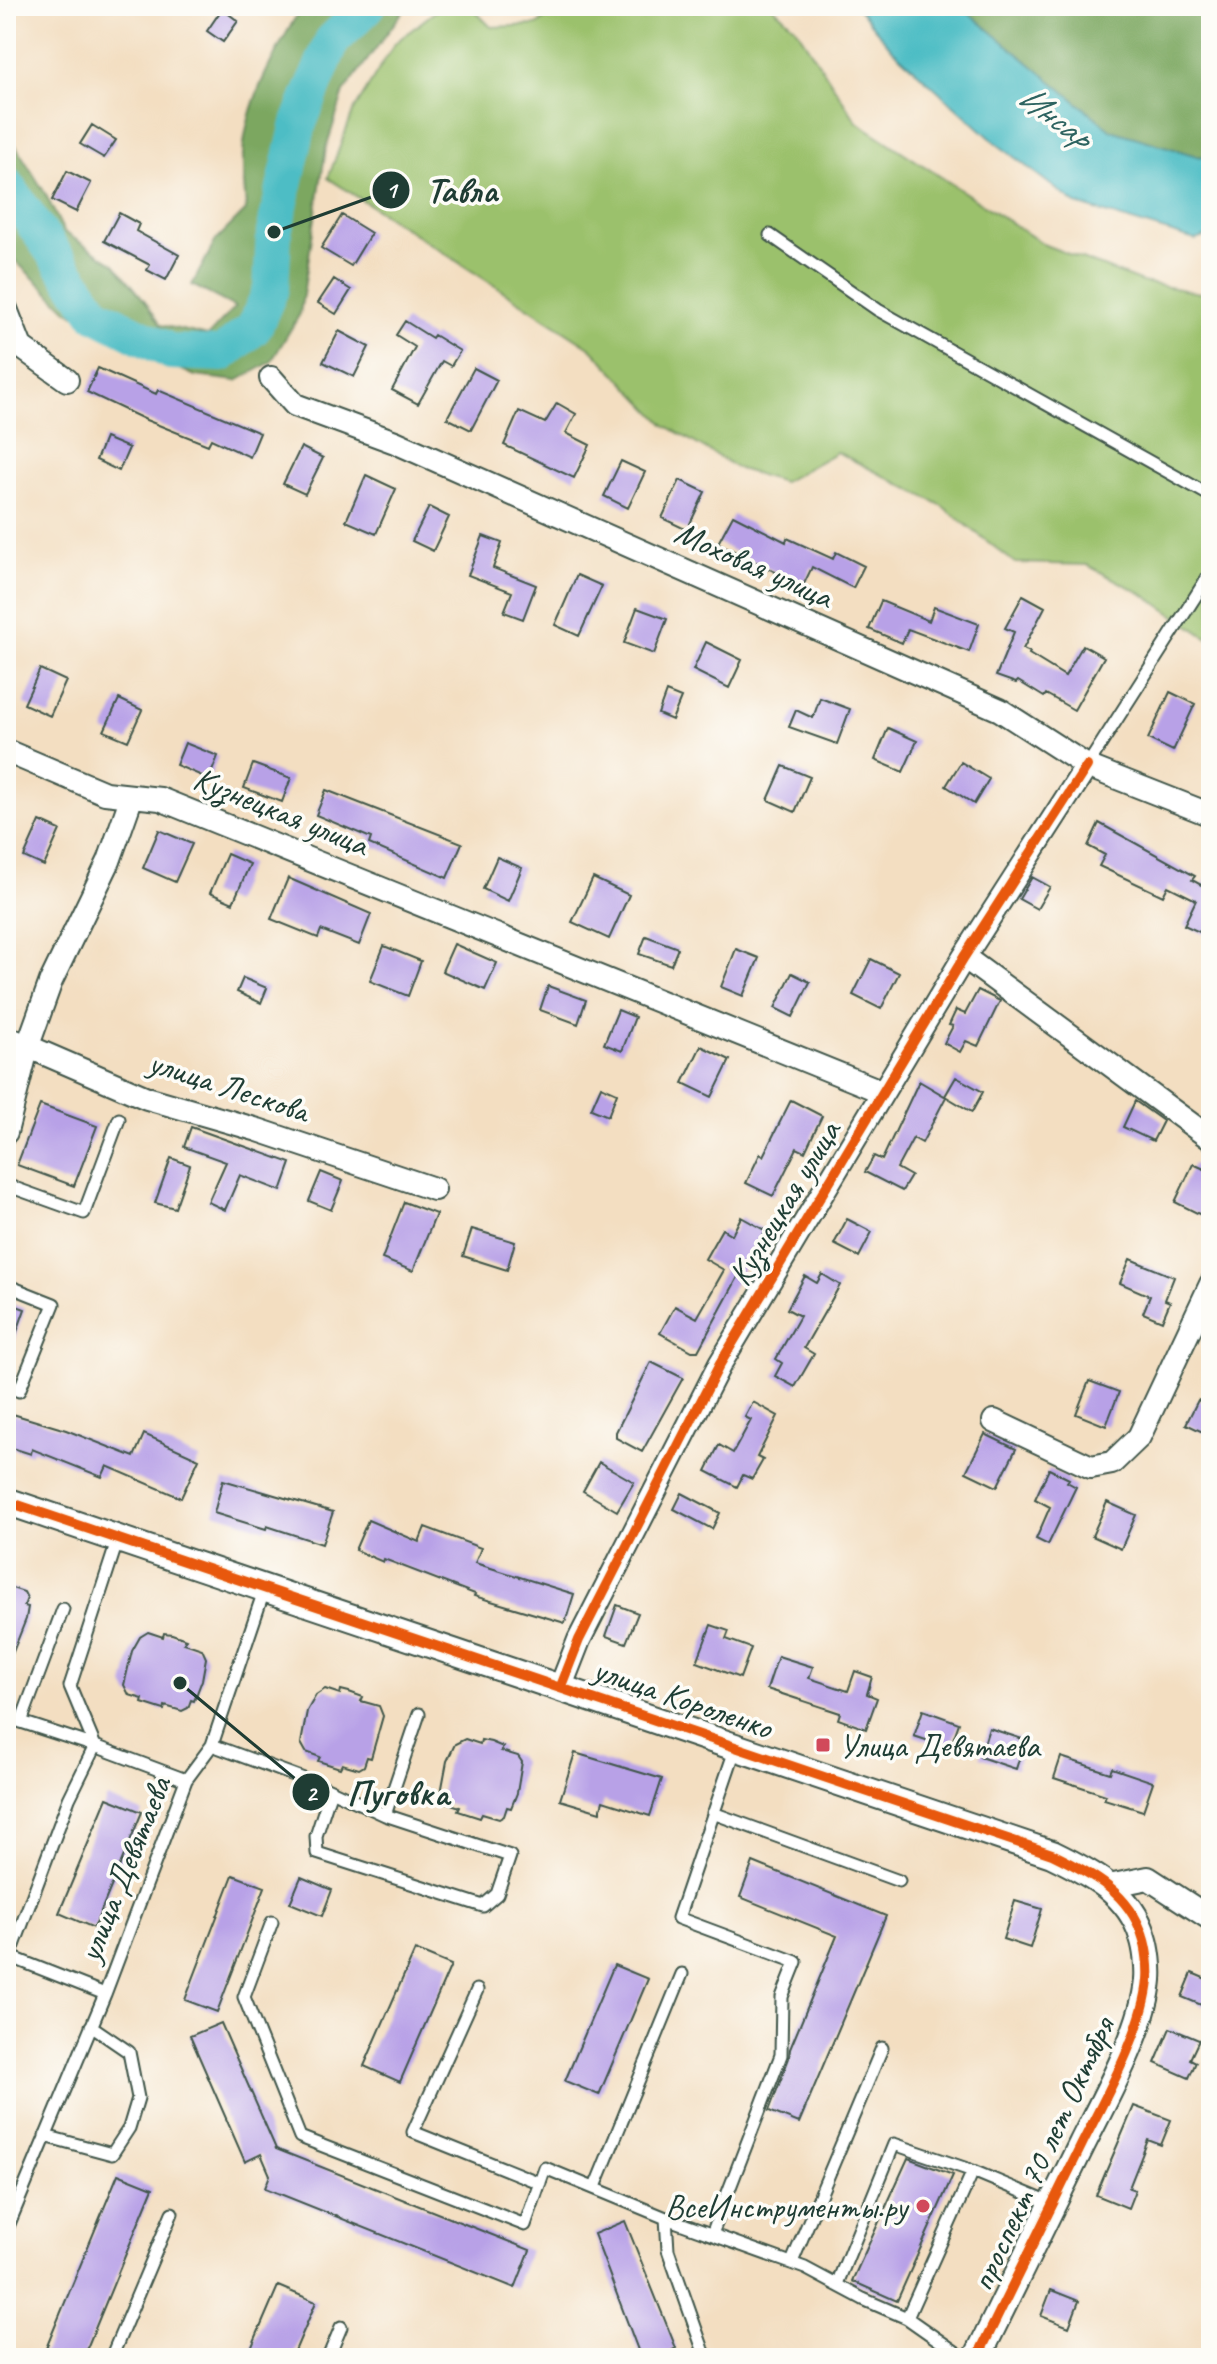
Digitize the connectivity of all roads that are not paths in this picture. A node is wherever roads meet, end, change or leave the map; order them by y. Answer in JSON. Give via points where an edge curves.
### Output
{"nodes":[{"id":1,"x":770,"y":235,"type":"dead end"},
{"id":2,"x":6,"y":309,"type":"edge"},
{"id":3,"x":271,"y":378,"type":"dead end"},
{"id":4,"x":67,"y":380,"type":"dead end"},
{"id":5,"x":1211,"y":496,"type":"edge"},
{"id":6,"x":1211,"y":572,"type":"edge"},
{"id":7,"x":6,"y":751,"type":"edge"},
{"id":8,"x":1087,"y":766,"type":"junction"},
{"id":9,"x":132,"y":796,"type":"junction"},
{"id":10,"x":1211,"y":815,"type":"edge"},
{"id":11,"x":964,"y":957,"type":"junction"},
{"id":12,"x":6,"y":1037,"type":"edge"},
{"id":13,"x":28,"y":1045,"type":"junction"},
{"id":14,"x":883,"y":1092,"type":"junction"},
{"id":15,"x":119,"y":1119,"type":"dead end"},
{"id":16,"x":6,"y":1132,"type":"edge"},
{"id":17,"x":1211,"y":1139,"type":"edge"},
{"id":18,"x":6,"y":1185,"type":"edge"},
{"id":19,"x":434,"y":1189,"type":"dead end"},
{"id":20,"x":1211,"y":1284,"type":"edge"},
{"id":21,"x":6,"y":1285,"type":"edge"},
{"id":22,"x":6,"y":1385,"type":"edge"},
{"id":23,"x":994,"y":1421,"type":"dead end"},
{"id":24,"x":6,"y":1501,"type":"edge"},
{"id":25,"x":118,"y":1538,"type":"junction"},
{"id":26,"x":266,"y":1588,"type":"junction"},
{"id":27,"x":63,"y":1609,"type":"dead end"},
{"id":28,"x":561,"y":1686,"type":"junction"},
{"id":29,"x":419,"y":1714,"type":"dead end"},
{"id":30,"x":6,"y":1717,"type":"edge"},
{"id":31,"x":21,"y":1722,"type":"junction"},
{"id":32,"x":212,"y":1745,"type":"junction"},
{"id":33,"x":95,"y":1746,"type":"junction"},
{"id":34,"x":737,"y":1746,"type":"junction"},
{"id":35,"x":186,"y":1780,"type":"junction"},
{"id":36,"x":331,"y":1790,"type":"junction"},
{"id":37,"x":713,"y":1813,"type":"junction"},
{"id":38,"x":385,"y":1815,"type":"junction"},
{"id":39,"x":899,"y":1881,"type":"dead end"},
{"id":40,"x":1109,"y":1886,"type":"junction"},
{"id":41,"x":1211,"y":1919,"type":"edge"},
{"id":42,"x":272,"y":1922,"type":"dead end"},
{"id":43,"x":8,"y":1955,"type":"edge"},
{"id":44,"x":682,"y":1974,"type":"dead end"},
{"id":45,"x":477,"y":1990,"type":"dead end"},
{"id":46,"x":105,"y":1994,"type":"junction"},
{"id":47,"x":91,"y":2026,"type":"junction"},
{"id":48,"x":882,"y":2048,"type":"dead end"},
{"id":49,"x":45,"y":2136,"type":"junction"},
{"id":50,"x":973,"y":2171,"type":"junction"},
{"id":51,"x":540,"y":2183,"type":"junction"},
{"id":52,"x":595,"y":2187,"type":"junction"},
{"id":53,"x":1053,"y":2204,"type":"junction"},
{"id":54,"x":172,"y":2213,"type":"dead end"},
{"id":55,"x":666,"y":2218,"type":"junction"},
{"id":56,"x":6,"y":2231,"type":"edge"},
{"id":57,"x":712,"y":2234,"type":"junction"},
{"id":58,"x":792,"y":2262,"type":"junction"},
{"id":59,"x":837,"y":2284,"type":"junction"},
{"id":60,"x":907,"y":2318,"type":"junction"},
{"id":61,"x":341,"y":2327,"type":"dead end"},
{"id":62,"x":111,"y":2358,"type":"edge"},
{"id":63,"x":328,"y":2358,"type":"edge"},
{"id":64,"x":706,"y":2358,"type":"edge"},
{"id":65,"x":964,"y":2358,"type":"edge"},
{"id":66,"x":977,"y":2358,"type":"edge"}],
"edges":[{"from":1,"to":5,"type":"lane","via":[[878,310]]},
{"from":2,"to":4,"type":"street","via":[[21,347]]},
{"from":3,"to":8,"type":"street","name":"Моховая улица","via":[[295,405],[395,442],[1000,710]]},
{"from":6,"to":8,"type":"lane"},
{"from":7,"to":9,"type":"street","name":"Кузнецкая улица","via":[[105,793]]},
{"from":8,"to":10,"type":"street","name":"Моховая улица"},
{"from":8,"to":11,"type":"street","name":"Кузнецкая улица"},
{"from":9,"to":13,"type":"street"},
{"from":9,"to":14,"type":"street","name":"Кузнецкая улица","via":[[160,799]]},
{"from":11,"to":14,"type":"street","name":"Кузнецкая улица"},
{"from":11,"to":17,"type":"street"},
{"from":12,"to":13,"type":"street","name":"улица Лескова"},
{"from":13,"to":16,"type":"street"},
{"from":13,"to":19,"type":"street","name":"улица Лескова","via":[[147,1098]]},
{"from":14,"to":28,"type":"street","name":"Кузнецкая улица","via":[[720,1364],[579,1640]]},
{"from":15,"to":18,"type":"lane","via":[[84,1213]]},
{"from":20,"to":23,"type":"street","via":[[1139,1437],[1112,1463],[1091,1467]]},
{"from":21,"to":22,"type":"lane","via":[[54,1304],[19,1391]]},
{"from":24,"to":25,"type":"street","name":"улица Короленко"},
{"from":25,"to":26,"type":"street","name":"улица Короленко"},
{"from":25,"to":33,"type":"lane","via":[[70,1686]]},
{"from":26,"to":28,"type":"street","name":"улица Короленко"},
{"from":26,"to":32,"type":"lane","name":"улица Девятаева"},
{"from":27,"to":31,"type":"lane"},
{"from":28,"to":34,"type":"street","name":"улица Короленко"},
{"from":29,"to":38,"type":"lane"},
{"from":30,"to":31,"type":"lane"},
{"from":31,"to":33,"type":"lane"},
{"from":32,"to":35,"type":"lane","name":"улица Девятаева"},
{"from":32,"to":36,"type":"lane"},
{"from":33,"to":35,"type":"lane"},
{"from":33,"to":43,"type":"lane"},
{"from":34,"to":37,"type":"lane"},
{"from":34,"to":40,"type":"street","name":"улица Короленко","via":[[1052,1854]]},
{"from":35,"to":46,"type":"lane","name":"улица Девятаева"},
{"from":36,"to":38,"type":"lane"},
{"from":36,"to":38,"type":"lane","via":[[316,1836],[317,1853],[483,1906],[497,1894],[510,1856]]},
{"from":37,"to":39,"type":"lane"},
{"from":37,"to":57,"type":"lane","via":[[678,1918],[796,1962],[782,1997],[781,2055]]},
{"from":40,"to":41,"type":"street","via":[[1148,1878]]},
{"from":40,"to":53,"type":"street","name":"проспект 70 лет Октября","via":[[1130,1908],[1144,1939],[1148,1980],[1136,2028]]},
{"from":42,"to":51,"type":"lane","via":[[244,1997],[300,2137],[525,2225]]},
{"from":43,"to":46,"type":"lane"},
{"from":44,"to":52,"type":"lane"},
{"from":45,"to":51,"type":"lane","via":[[413,2132]]},
{"from":46,"to":47,"type":"lane","name":"улица Девятаева"},
{"from":47,"to":49,"type":"lane","name":"улица Девятаева"},
{"from":47,"to":49,"type":"lane","via":[[129,2052],[138,2098],[129,2128],[112,2154]]},
{"from":48,"to":58,"type":"lane"},
{"from":49,"to":56,"type":"lane","name":"улица Девятаева"},
{"from":50,"to":53,"type":"lane"},
{"from":50,"to":59,"type":"lane","via":[[894,2144]]},
{"from":50,"to":60,"type":"lane"},
{"from":51,"to":52,"type":"lane","via":[[545,2168]]},
{"from":52,"to":55,"type":"lane"},
{"from":53,"to":66,"type":"street","name":"проспект 70 лет Октября"},
{"from":54,"to":62,"type":"lane"},
{"from":55,"to":57,"type":"lane"},
{"from":55,"to":64,"type":"lane","via":[[668,2250]]},
{"from":57,"to":58,"type":"lane"},
{"from":58,"to":59,"type":"lane"},
{"from":59,"to":60,"type":"lane"},
{"from":60,"to":65,"type":"lane"},
{"from":61,"to":63,"type":"lane"}]}
